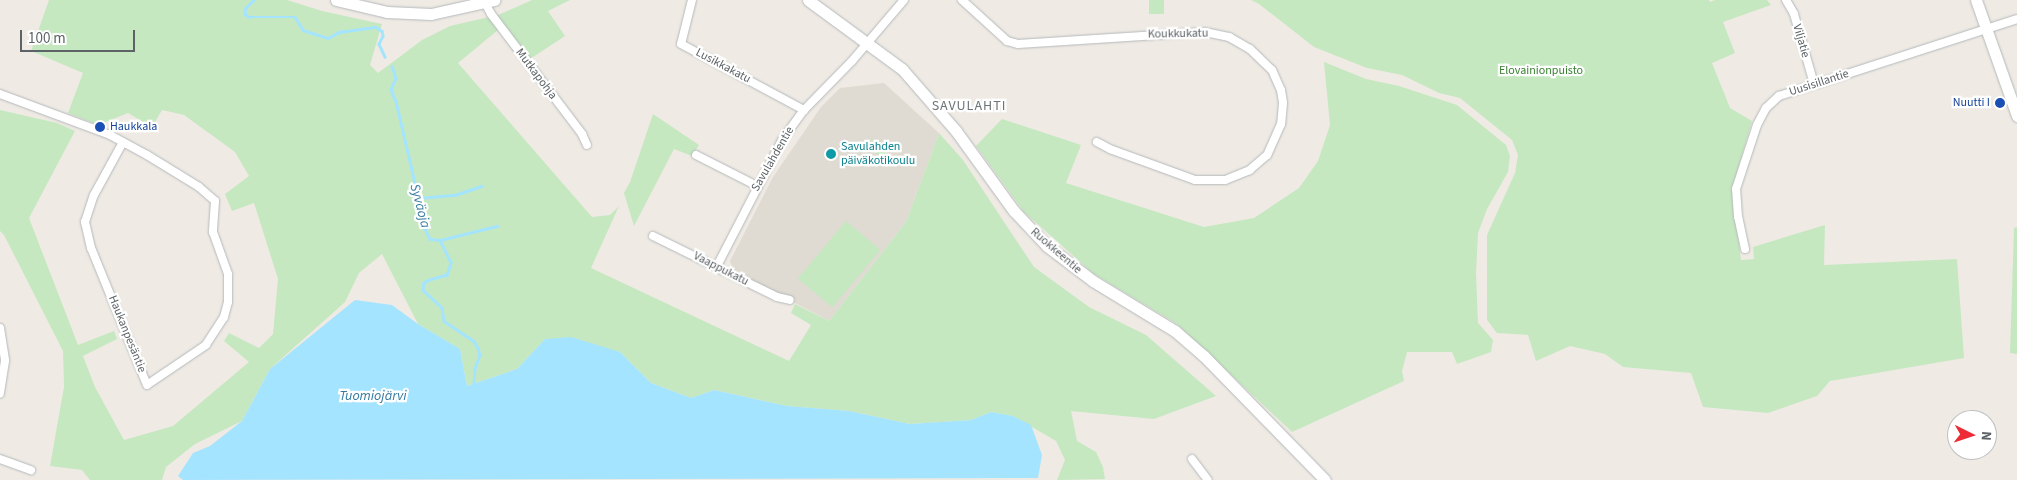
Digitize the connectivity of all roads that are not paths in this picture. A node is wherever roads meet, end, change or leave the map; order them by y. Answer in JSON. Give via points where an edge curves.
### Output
{"nodes":[{"id":1,"x":336,"y":0,"type":"edge"},
{"id":2,"x":692,"y":0,"type":"edge"},
{"id":3,"x":808,"y":0,"type":"edge"},
{"id":4,"x":904,"y":0,"type":"edge"},
{"id":5,"x":962,"y":0,"type":"edge"},
{"id":6,"x":1786,"y":0,"type":"edge"},
{"id":7,"x":1976,"y":0,"type":"edge"},
{"id":8,"x":490,"y":2,"type":"edge"},
{"id":9,"x":2017,"y":19,"type":"edge"},
{"id":10,"x":1987,"y":30,"type":"junction"},
{"id":11,"x":867,"y":42,"type":"junction"},
{"id":12,"x":1814,"y":84,"type":"junction"},
{"id":13,"x":0,"y":94,"type":"edge"},
{"id":14,"x":804,"y":110,"type":"junction"},
{"id":15,"x":2017,"y":116,"type":"edge"},
{"id":16,"x":123,"y":142,"type":"junction"},
{"id":17,"x":1097,"y":142,"type":"dead end"},
{"id":18,"x":587,"y":145,"type":"dead end"},
{"id":19,"x":696,"y":155,"type":"dead end"},
{"id":20,"x":757,"y":186,"type":"junction"},
{"id":21,"x":653,"y":236,"type":"dead end"},
{"id":22,"x":1745,"y":249,"type":"dead end"},
{"id":23,"x":717,"y":266,"type":"junction"},
{"id":24,"x":790,"y":300,"type":"dead end"},
{"id":25,"x":0,"y":328,"type":"edge"},
{"id":26,"x":1,"y":337,"type":"edge"},
{"id":27,"x":0,"y":394,"type":"edge"},
{"id":28,"x":1192,"y":458,"type":"dead end"},
{"id":29,"x":0,"y":459,"type":"edge"},
{"id":30,"x":30,"y":470,"type":"dead end"},
{"id":31,"x":1208,"y":480,"type":"edge"},
{"id":32,"x":1325,"y":480,"type":"edge"}],
"edges":[{"from":1,"to":8,"type":"street","via":[[386,12],[431,14]]},
{"from":2,"to":14,"type":"street","name":"Lusikkakatu","via":[[681,44]]},
{"from":3,"to":11,"type":"street","name":"Ruokkeentie"},
{"from":4,"to":11,"type":"street","name":"Savulahdentie"},
{"from":5,"to":17,"type":"street","name":"Koukkukatu","via":[[1007,41],[1018,44],[1205,32],[1229,37],[1250,49],[1272,70],[1281,90],[1281,124],[1267,155],[1250,170],[1225,180],[1195,180]]},
{"from":6,"to":12,"type":"street","name":"Viljatie","via":[[1794,14]]},
{"from":7,"to":10,"type":"street"},
{"from":8,"to":18,"type":"street","name":"Mutkapohja","via":[[490,14],[582,134]]},
{"from":9,"to":10,"type":"street","name":"Uusisillantie"},
{"from":10,"to":12,"type":"street","name":"Uusisillantie"},
{"from":10,"to":15,"type":"street"},
{"from":11,"to":14,"type":"street","name":"Savulahdentie"},
{"from":11,"to":32,"type":"street","name":"Ruokkeentie","via":[[902,69],[923,92],[974,154],[1014,210],[1046,246],[1070,266],[1150,314],[1197,350]]},
{"from":12,"to":22,"type":"street","name":"Uusisillantie","via":[[1780,96],[1766,108],[1756,125],[1736,189]]},
{"from":13,"to":16,"type":"street","name":"Haukanpesäntie","via":[[61,115]]},
{"from":14,"to":20,"type":"street","name":"Savulahdentie","via":[[782,140]]},
{"from":16,"to":16,"type":"street","name":"Haukanpesäntie","via":[[199,186],[215,201],[213,232],[228,274],[228,302],[214,334],[206,345],[147,386],[91,248],[85,222],[117,148]]},
{"from":19,"to":20,"type":"street"},
{"from":20,"to":23,"type":"street","name":"Savulahdentie"},
{"from":21,"to":23,"type":"street","name":"Vaappukatu"},
{"from":23,"to":24,"type":"street","name":"Vaappukatu"},
{"from":25,"to":26,"type":"street"},
{"from":26,"to":27,"type":"street","via":[[6,362]]},
{"from":28,"to":31,"type":"street"},
{"from":29,"to":30,"type":"street"}]}
